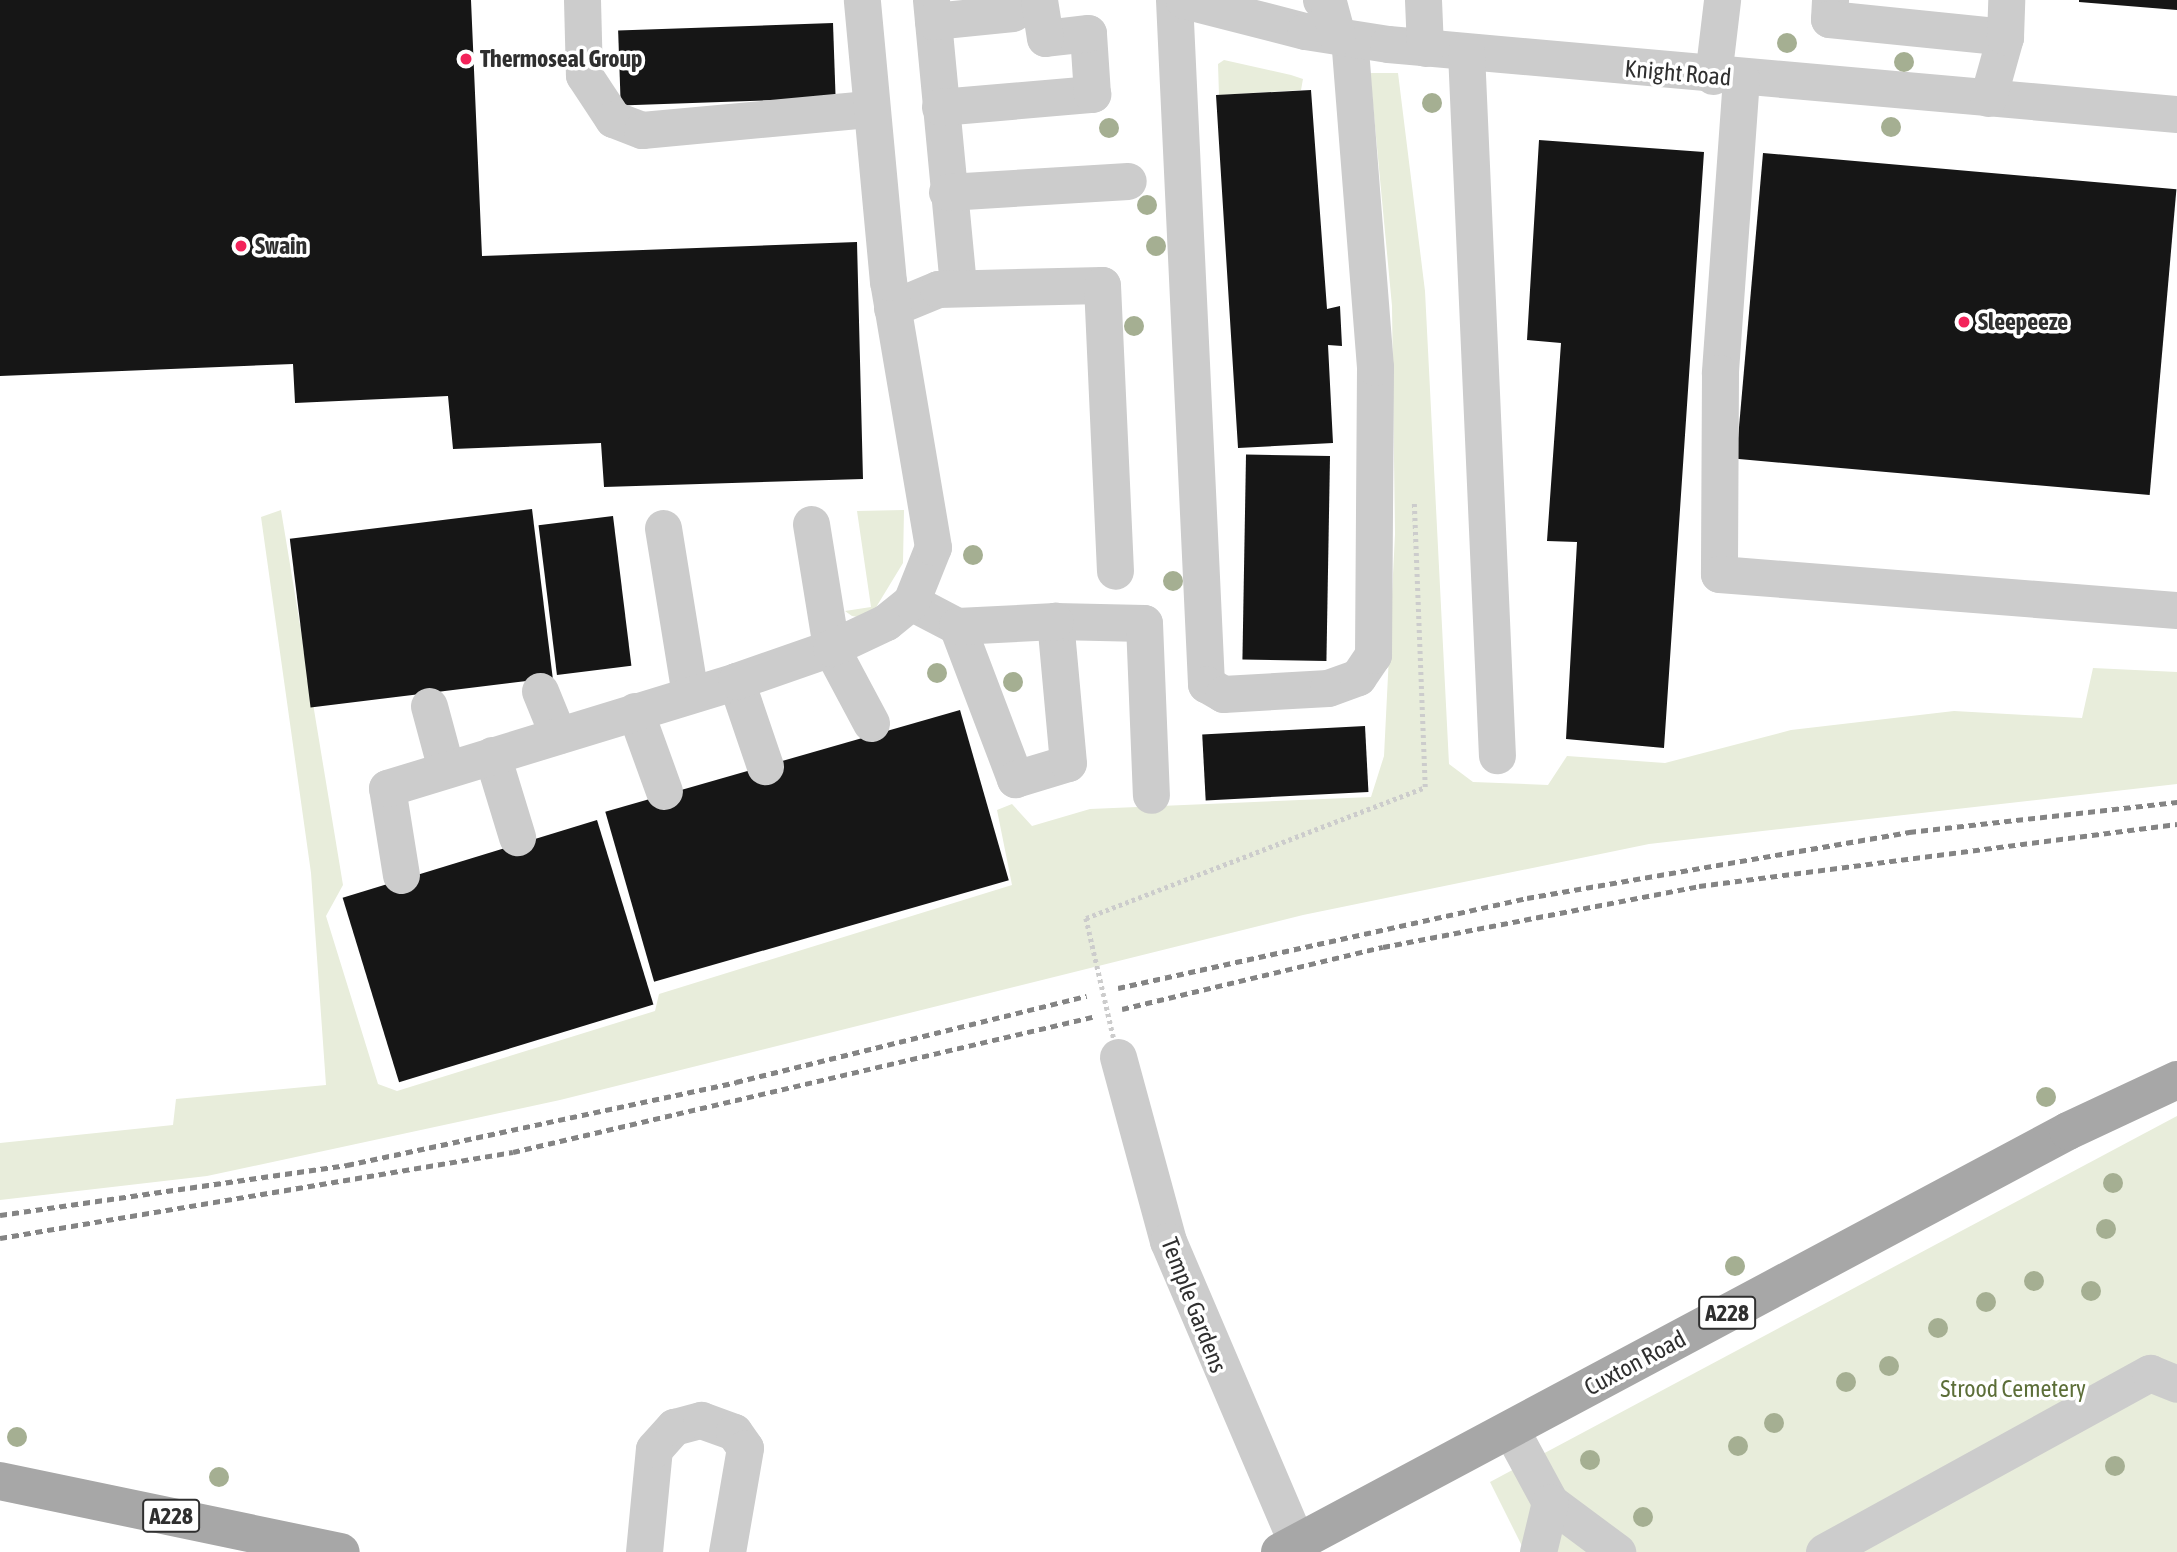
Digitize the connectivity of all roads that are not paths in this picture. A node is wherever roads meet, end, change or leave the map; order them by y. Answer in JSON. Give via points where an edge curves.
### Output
{"nodes":[{"id":1,"x":582,"y":0,"type":"edge"},
{"id":2,"x":862,"y":0,"type":"edge"},
{"id":3,"x":1174,"y":0,"type":"edge"},
{"id":4,"x":1184,"y":0,"type":"edge"},
{"id":5,"x":1321,"y":0,"type":"edge"},
{"id":6,"x":1423,"y":0,"type":"edge"},
{"id":7,"x":1722,"y":0,"type":"edge"},
{"id":8,"x":1830,"y":0,"type":"edge"},
{"id":9,"x":2006,"y":0,"type":"edge"},
{"id":10,"x":1026,"y":7,"type":"edge"},
{"id":11,"x":932,"y":10,"type":"edge"},
{"id":12,"x":1343,"y":37,"type":"junction"},
{"id":13,"x":2004,"y":37,"type":"junction"},
{"id":14,"x":1425,"y":47,"type":"junction"},
{"id":15,"x":1466,"y":52,"type":"junction"},
{"id":16,"x":1727,"y":77,"type":"junction"},
{"id":17,"x":1988,"y":98,"type":"junction"},
{"id":18,"x":940,"y":107,"type":"junction"},
{"id":19,"x":868,"y":109,"type":"junction"},
{"id":20,"x":2177,"y":114,"type":"edge"},
{"id":21,"x":1128,"y":181,"type":"dead end"},
{"id":22,"x":947,"y":192,"type":"junction"},
{"id":23,"x":958,"y":288,"type":"junction"},
{"id":24,"x":892,"y":308,"type":"junction"},
{"id":25,"x":811,"y":524,"type":"dead end"},
{"id":26,"x":663,"y":528,"type":"dead end"},
{"id":27,"x":1115,"y":571,"type":"dead end"},
{"id":28,"x":911,"y":602,"type":"junction"},
{"id":29,"x":2177,"y":610,"type":"edge"},
{"id":30,"x":1055,"y":621,"type":"junction"},
{"id":31,"x":957,"y":626,"type":"junction"},
{"id":32,"x":831,"y":648,"type":"junction"},
{"id":33,"x":737,"y":681,"type":"junction"},
{"id":34,"x":540,"y":691,"type":"dead end"},
{"id":35,"x":690,"y":694,"type":"junction"},
{"id":36,"x":429,"y":706,"type":"dead end"},
{"id":37,"x":635,"y":711,"type":"junction"},
{"id":38,"x":871,"y":723,"type":"dead end"},
{"id":39,"x":558,"y":735,"type":"junction"},
{"id":40,"x":492,"y":755,"type":"junction"},
{"id":41,"x":1497,"y":755,"type":"dead end"},
{"id":42,"x":765,"y":766,"type":"dead end"},
{"id":43,"x":446,"y":769,"type":"junction"},
{"id":44,"x":664,"y":791,"type":"dead end"},
{"id":45,"x":1151,"y":795,"type":"dead end"},
{"id":46,"x":517,"y":837,"type":"dead end"},
{"id":47,"x":401,"y":875,"type":"dead end"},
{"id":48,"x":1118,"y":1057,"type":"road end"},
{"id":49,"x":2177,"y":1080,"type":"edge"},
{"id":50,"x":2177,"y":1384,"type":"edge"},
{"id":51,"x":1511,"y":1430,"type":"junction"},
{"id":52,"x":0,"y":1481,"type":"edge"},
{"id":53,"x":1550,"y":1502,"type":"junction"},
{"id":54,"x":1289,"y":1548,"type":"edge"},
{"id":55,"x":341,"y":1552,"type":"edge"},
{"id":56,"x":644,"y":1552,"type":"edge"},
{"id":57,"x":727,"y":1552,"type":"edge"},
{"id":58,"x":1538,"y":1552,"type":"edge"},
{"id":59,"x":1617,"y":1552,"type":"edge"},
{"id":60,"x":1824,"y":1552,"type":"edge"}],
"edges":[{"from":1,"to":19,"type":"street","via":[[584,75],[613,119],[642,131]]},
{"from":2,"to":19,"type":"street"},
{"from":3,"to":12,"type":"street","via":[[1206,684],[1223,694],[1328,688],[1358,677],[1373,654],[1375,367]]},
{"from":4,"to":12,"type":"street","name":"Knight Road"},
{"from":5,"to":12,"type":"street","via":[[1328,2]]},
{"from":6,"to":14,"type":"street"},
{"from":7,"to":16,"type":"street"},
{"from":8,"to":13,"type":"street","via":[[1829,19]]},
{"from":9,"to":13,"type":"street"},
{"from":10,"to":11,"type":"street"},
{"from":10,"to":18,"type":"street","via":[[1045,38],[1088,33],[1092,94]]},
{"from":11,"to":18,"type":"street"},
{"from":12,"to":14,"type":"street","name":"Knight Road"},
{"from":13,"to":17,"type":"street"},
{"from":14,"to":15,"type":"street","name":"Knight Road"},
{"from":15,"to":16,"type":"street","name":"Knight Road"},
{"from":15,"to":41,"type":"street"},
{"from":16,"to":17,"type":"street","name":"Knight Road"},
{"from":16,"to":29,"type":"street","via":[[1719,574]]},
{"from":17,"to":20,"type":"street","name":"Knight Road"},
{"from":18,"to":22,"type":"street"},
{"from":19,"to":24,"type":"street"},
{"from":21,"to":22,"type":"street"},
{"from":22,"to":23,"type":"street"},
{"from":23,"to":24,"type":"street","via":[[938,289]]},
{"from":23,"to":27,"type":"street","via":[[1102,285]]},
{"from":24,"to":28,"type":"street","via":[[933,547]]},
{"from":25,"to":32,"type":"street"},
{"from":26,"to":35,"type":"street"},
{"from":28,"to":31,"type":"street"},
{"from":28,"to":32,"type":"street","via":[[886,622]]},
{"from":30,"to":31,"type":"street"},
{"from":30,"to":31,"type":"street","via":[[1068,764],[1015,779]]},
{"from":30,"to":45,"type":"street","via":[[1144,623]]},
{"from":32,"to":33,"type":"street"},
{"from":32,"to":38,"type":"street"},
{"from":33,"to":35,"type":"street"},
{"from":33,"to":42,"type":"street"},
{"from":34,"to":39,"type":"street"},
{"from":35,"to":37,"type":"street"},
{"from":36,"to":43,"type":"street"},
{"from":37,"to":39,"type":"street"},
{"from":37,"to":44,"type":"street"},
{"from":39,"to":40,"type":"street"},
{"from":40,"to":43,"type":"street"},
{"from":40,"to":46,"type":"street"},
{"from":43,"to":47,"type":"street","via":[[387,788]]},
{"from":48,"to":54,"type":"street","name":"Temple Gardens","via":[[1168,1241]]},
{"from":49,"to":51,"type":"main road","name":"Cuxton Road","number":"A228","via":[[2044,1144]]},
{"from":50,"to":60,"type":"street","via":[[2150,1373]]},
{"from":51,"to":53,"type":"street"},
{"from":51,"to":54,"type":"main road","name":"Cuxton Road","number":"A228"},
{"from":52,"to":55,"type":"main road","number":"A228"},
{"from":53,"to":58,"type":"street"},
{"from":53,"to":59,"type":"street"},
{"from":56,"to":57,"type":"street","via":[[654,1449],[674,1427],[701,1420],[734,1432],[745,1448]]}]}
